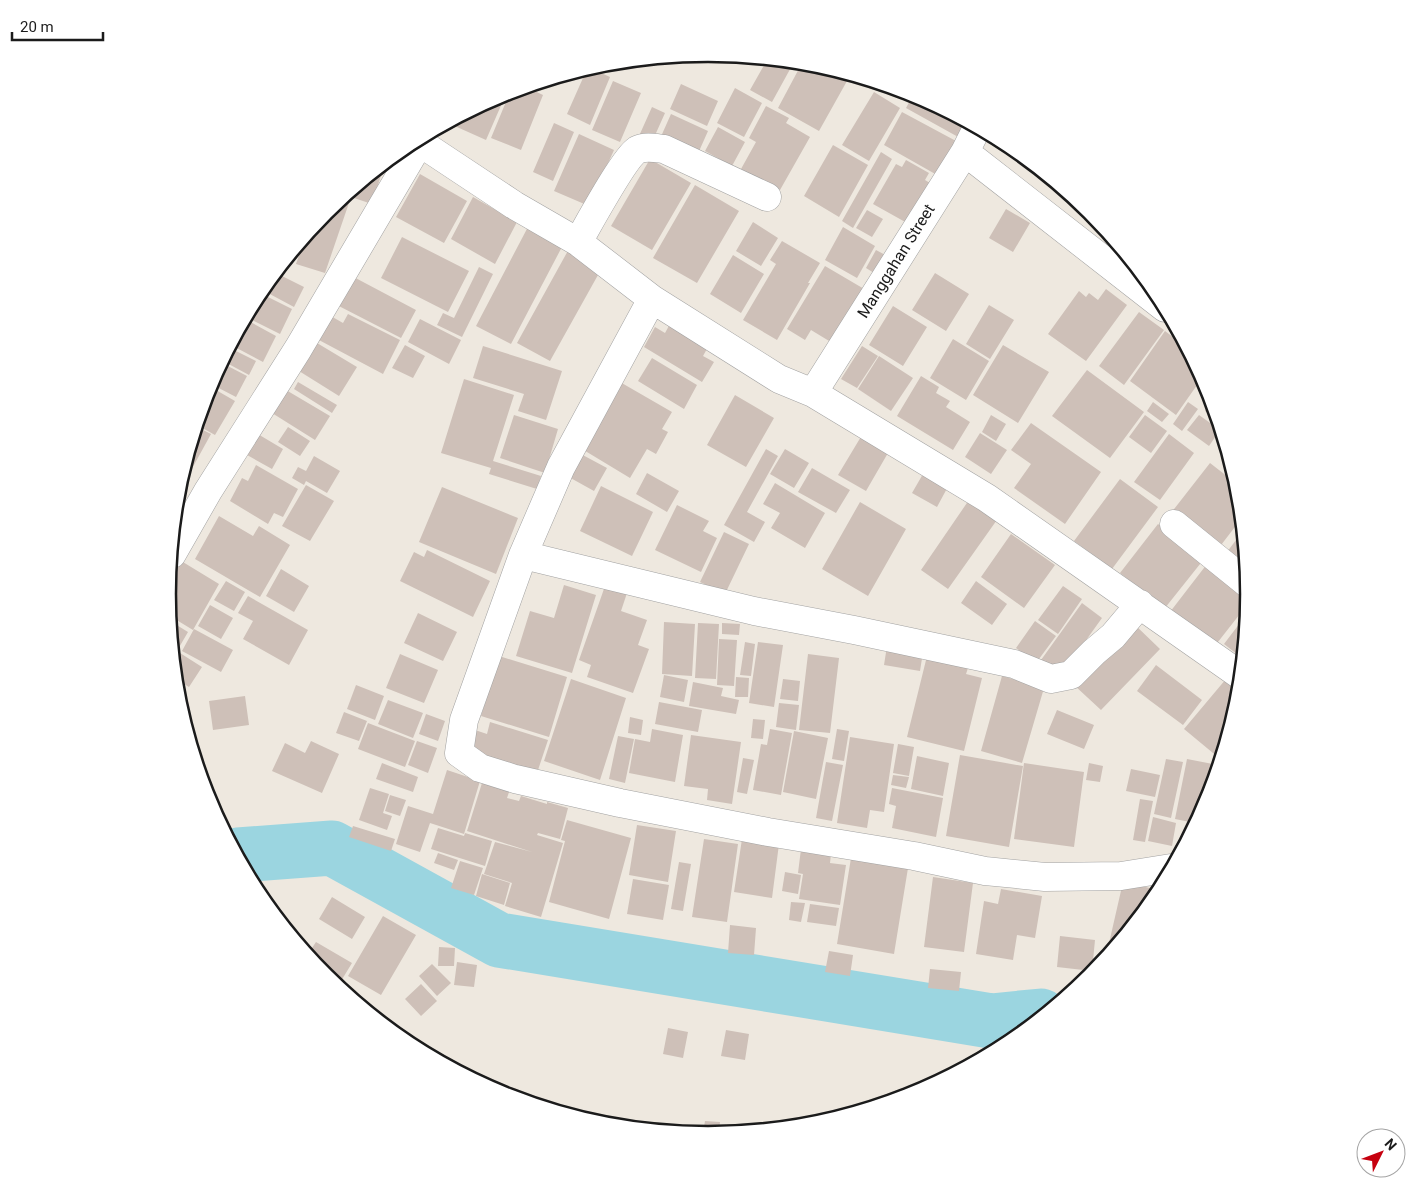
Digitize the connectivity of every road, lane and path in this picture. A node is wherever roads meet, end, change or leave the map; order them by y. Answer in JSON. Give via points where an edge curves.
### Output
{"nodes":[{"id":1,"x":971,"y":140,"type":"edge"},
{"id":2,"x":426,"y":144,"type":"edge"},
{"id":3,"x":413,"y":152,"type":"edge"},
{"id":4,"x":768,"y":197,"type":"dead end"},
{"id":5,"x":578,"y":242,"type":"junction"},
{"id":6,"x":1143,"y":289,"type":"edge"},
{"id":7,"x":652,"y":299,"type":"junction"},
{"id":8,"x":814,"y":393,"type":"junction"},
{"id":9,"x":1174,"y":524,"type":"dead end"},
{"id":10,"x":180,"y":541,"type":"edge"},
{"id":11,"x":523,"y":555,"type":"junction"},
{"id":12,"x":1239,"y":577,"type":"edge"},
{"id":13,"x":1140,"y":604,"type":"junction"},
{"id":14,"x":1234,"y":671,"type":"edge"},
{"id":15,"x":1162,"y":869,"type":"edge"}],
"edges":[{"from":1,"to":6,"type":"street"},
{"from":1,"to":8,"type":"street","name":"Manggahan Street"},
{"from":2,"to":5,"type":"street","via":[[514,205]]},
{"from":3,"to":10,"type":"street","via":[[298,349]]},
{"from":4,"to":5,"type":"street","via":[[664,150],[650,147],[638,150],[619,172]]},
{"from":5,"to":7,"type":"street"},
{"from":7,"to":8,"type":"street","via":[[779,379]]},
{"from":7,"to":11,"type":"street","via":[[561,467]]},
{"from":8,"to":13,"type":"street","via":[[987,498]]},
{"from":9,"to":12,"type":"street"},
{"from":11,"to":13,"type":"street","via":[[754,611],[1014,664],[1051,679],[1071,675],[1113,636]]},
{"from":11,"to":15,"type":"street","via":[[460,738],[459,753],[480,768],[620,803],[985,871],[1045,877],[1121,876]]},
{"from":13,"to":14,"type":"street"}]}
